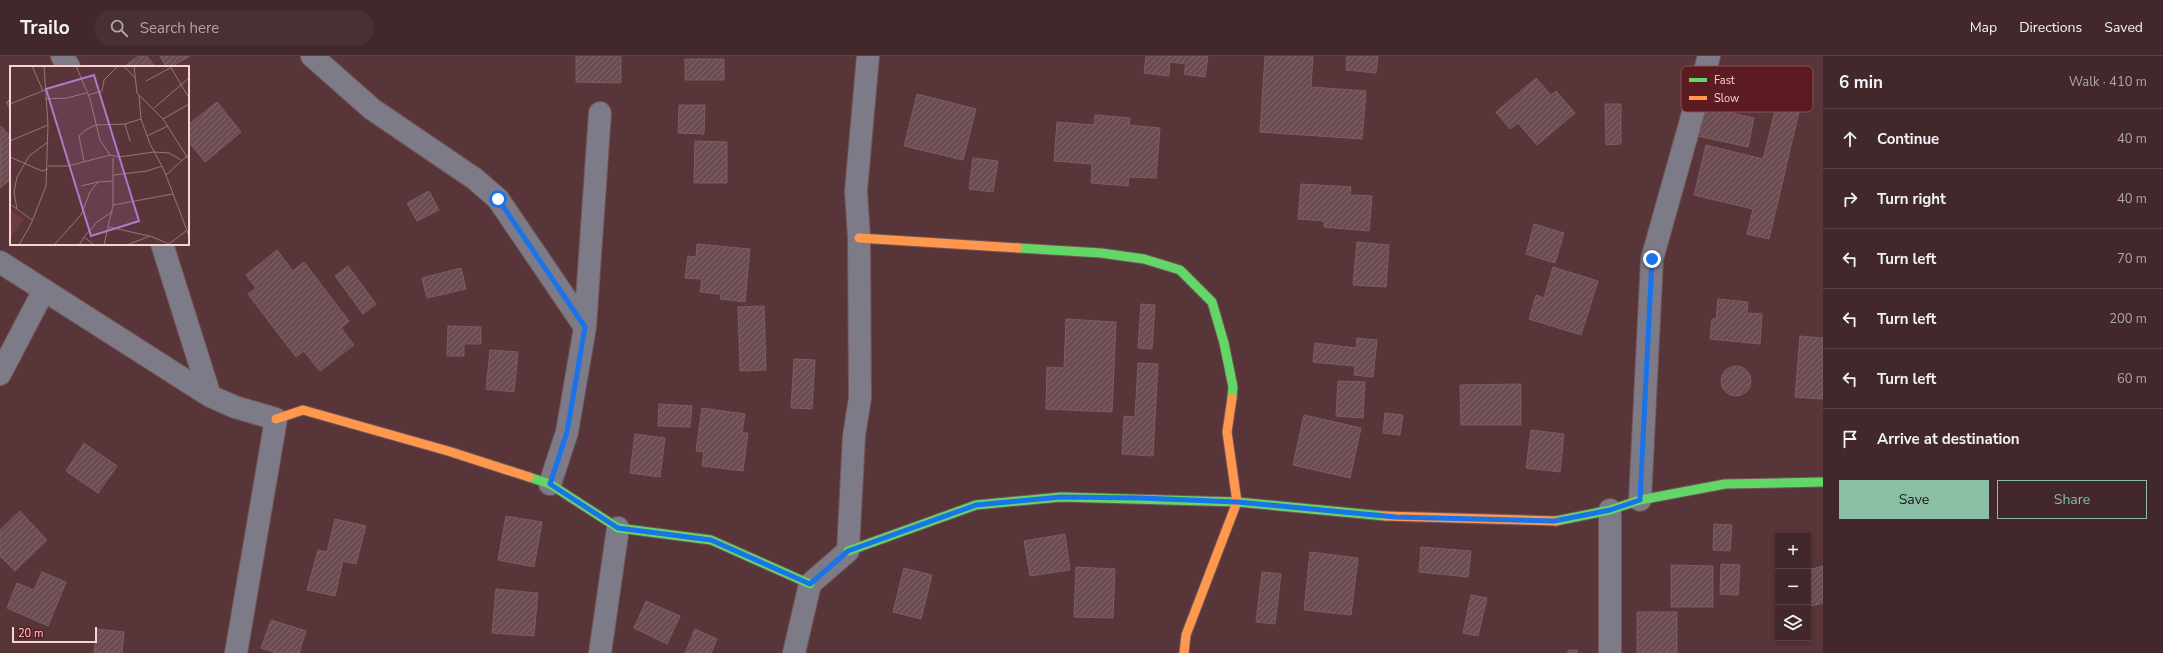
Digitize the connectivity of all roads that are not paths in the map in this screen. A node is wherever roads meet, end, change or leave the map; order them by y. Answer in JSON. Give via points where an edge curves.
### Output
{"nodes":[{"id":1,"x":62,"y":56,"type":"edge"},
{"id":2,"x":312,"y":56,"type":"edge"},
{"id":3,"x":868,"y":56,"type":"edge"},
{"id":4,"x":1709,"y":56,"type":"edge"},
{"id":5,"x":68,"y":66,"type":"edge"},
{"id":6,"x":1706,"y":66,"type":"edge"},
{"id":7,"x":1693,"y":112,"type":"edge"},
{"id":8,"x":600,"y":113,"type":"dead end"},
{"id":9,"x":859,"y":238,"type":"junction"},
{"id":10,"x":162,"y":245,"type":"edge"},
{"id":11,"x":0,"y":262,"type":"edge"},
{"id":12,"x":44,"y":290,"type":"junction"},
{"id":13,"x":585,"y":327,"type":"junction"},
{"id":14,"x":0,"y":374,"type":"edge"},
{"id":15,"x":210,"y":396,"type":"junction"},
{"id":16,"x":276,"y":419,"type":"junction"},
{"id":17,"x":1823,"y":482,"type":"edge"},
{"id":18,"x":550,"y":484,"type":"junction"},
{"id":19,"x":1640,"y":500,"type":"junction"},
{"id":20,"x":1237,"y":502,"type":"junction"},
{"id":21,"x":1610,"y":510,"type":"junction"},
{"id":22,"x":618,"y":528,"type":"junction"},
{"id":23,"x":848,"y":551,"type":"junction"},
{"id":24,"x":810,"y":584,"type":"junction"},
{"id":25,"x":236,"y":653,"type":"edge"},
{"id":26,"x":600,"y":653,"type":"edge"},
{"id":27,"x":794,"y":653,"type":"edge"},
{"id":28,"x":1184,"y":653,"type":"edge"},
{"id":29,"x":1610,"y":653,"type":"edge"}],
"edges":[{"from":1,"to":5,"type":"street"},
{"from":2,"to":13,"type":"street","via":[[372,109],[474,179],[498,199]]},
{"from":3,"to":9,"type":"street","via":[[856,191]]},
{"from":4,"to":6,"type":"street"},
{"from":7,"to":19,"type":"street","via":[[1652,259]]},
{"from":8,"to":13,"type":"street"},
{"from":9,"to":20,"type":"street","via":[[1101,253],[1144,260],[1180,270],[1212,302],[1224,344],[1232,387],[1227,432]]},
{"from":9,"to":23,"type":"street","via":[[860,398],[854,436]]},
{"from":10,"to":15,"type":"street"},
{"from":11,"to":12,"type":"street"},
{"from":12,"to":14,"type":"street"},
{"from":12,"to":15,"type":"street"},
{"from":13,"to":18,"type":"street","via":[[567,432]]},
{"from":15,"to":16,"type":"street","via":[[235,407]]},
{"from":16,"to":18,"type":"street","via":[[303,410],[448,450]]},
{"from":16,"to":25,"type":"street"},
{"from":17,"to":19,"type":"street","via":[[1725,484]]},
{"from":18,"to":22,"type":"street"},
{"from":19,"to":21,"type":"street"},
{"from":20,"to":21,"type":"street","via":[[1396,517],[1554,521]]},
{"from":20,"to":23,"type":"street","via":[[1061,497],[976,505]]},
{"from":20,"to":28,"type":"street","via":[[1186,635]]},
{"from":21,"to":29,"type":"street"},
{"from":22,"to":24,"type":"street","via":[[711,540]]},
{"from":22,"to":26,"type":"street"},
{"from":23,"to":24,"type":"street"},
{"from":24,"to":27,"type":"street"}]}
